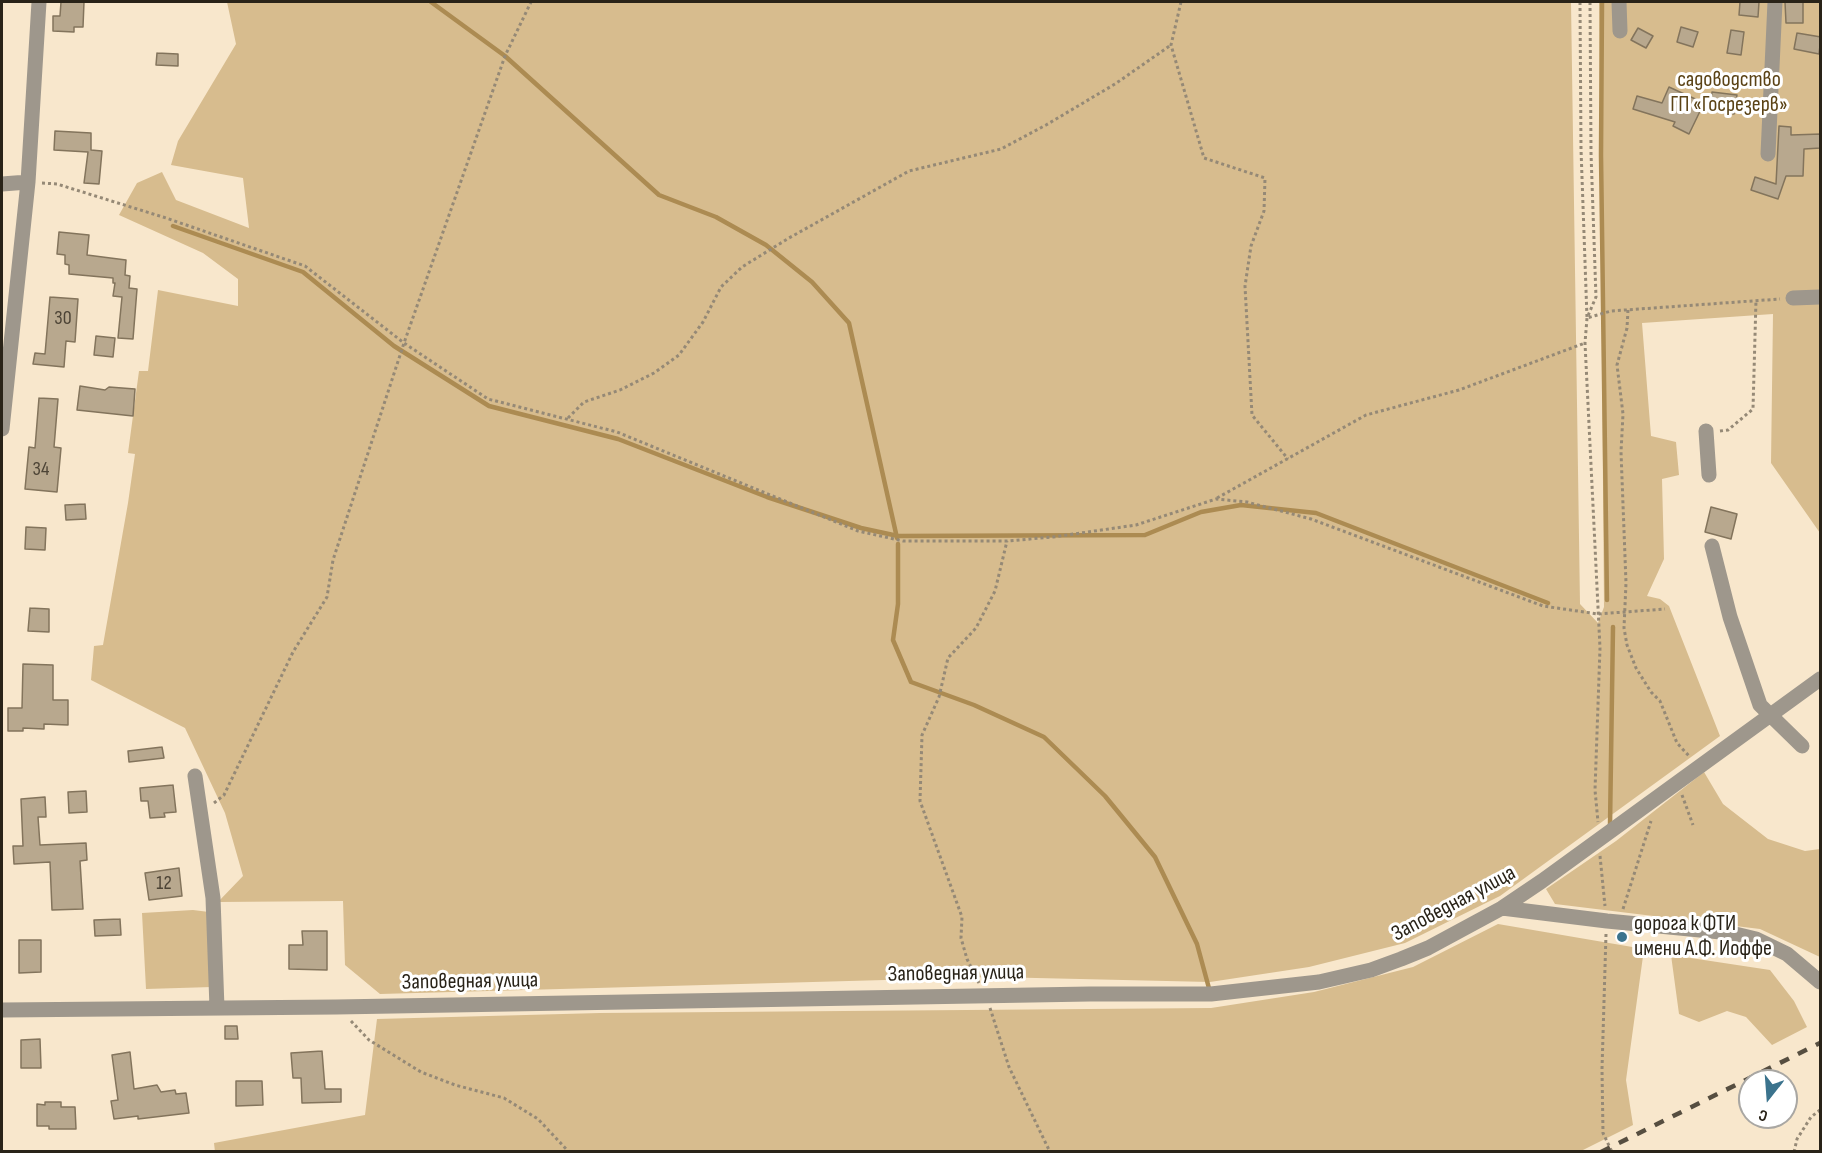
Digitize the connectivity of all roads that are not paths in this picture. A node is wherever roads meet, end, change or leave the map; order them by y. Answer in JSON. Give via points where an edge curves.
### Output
{"nodes":[{"id":1,"x":39,"y":2,"type":"edge"},
{"id":2,"x":1619,"y":2,"type":"edge"},
{"id":3,"x":1776,"y":2,"type":"edge"},
{"id":4,"x":1620,"y":31,"type":"dead end"},
{"id":5,"x":1768,"y":154,"type":"dead end"},
{"id":6,"x":28,"y":182,"type":"junction"},
{"id":7,"x":2,"y":184,"type":"edge"},
{"id":8,"x":1821,"y":297,"type":"edge"},
{"id":9,"x":1793,"y":298,"type":"road end"},
{"id":10,"x":2,"y":429,"type":"edge"},
{"id":11,"x":1706,"y":431,"type":"road end"},
{"id":12,"x":1708,"y":475,"type":"dead end"},
{"id":13,"x":1712,"y":546,"type":"dead end"},
{"id":14,"x":1821,"y":679,"type":"edge"},
{"id":15,"x":1770,"y":716,"type":"junction"},
{"id":16,"x":1802,"y":746,"type":"dead end"},
{"id":17,"x":195,"y":776,"type":"dead end"},
{"id":18,"x":1502,"y":908,"type":"junction"},
{"id":19,"x":1821,"y":982,"type":"edge"},
{"id":20,"x":218,"y":1008,"type":"junction"},
{"id":21,"x":2,"y":1010,"type":"edge"}],
"edges":[{"from":1,"to":6,"type":"street"},
{"from":2,"to":4,"type":"street"},
{"from":3,"to":5,"type":"street"},
{"from":6,"to":7,"type":"street"},
{"from":6,"to":10,"type":"street"},
{"from":8,"to":9,"type":"street"},
{"from":11,"to":12,"type":"street"},
{"from":13,"to":15,"type":"street","via":[[1730,617],[1760,705]]},
{"from":14,"to":15,"type":"street","name":"Заповедная улица"},
{"from":15,"to":16,"type":"street"},
{"from":15,"to":18,"type":"street","name":"Заповедная улица"},
{"from":17,"to":20,"type":"street","via":[[213,898]]},
{"from":18,"to":19,"type":"street","via":[[1731,933],[1787,954]]},
{"from":18,"to":20,"type":"street","name":"Заповедная улица","via":[[1428,948],[1371,970],[1319,982],[1210,994]]},
{"from":20,"to":21,"type":"street","name":"Заповедная улица"}]}
